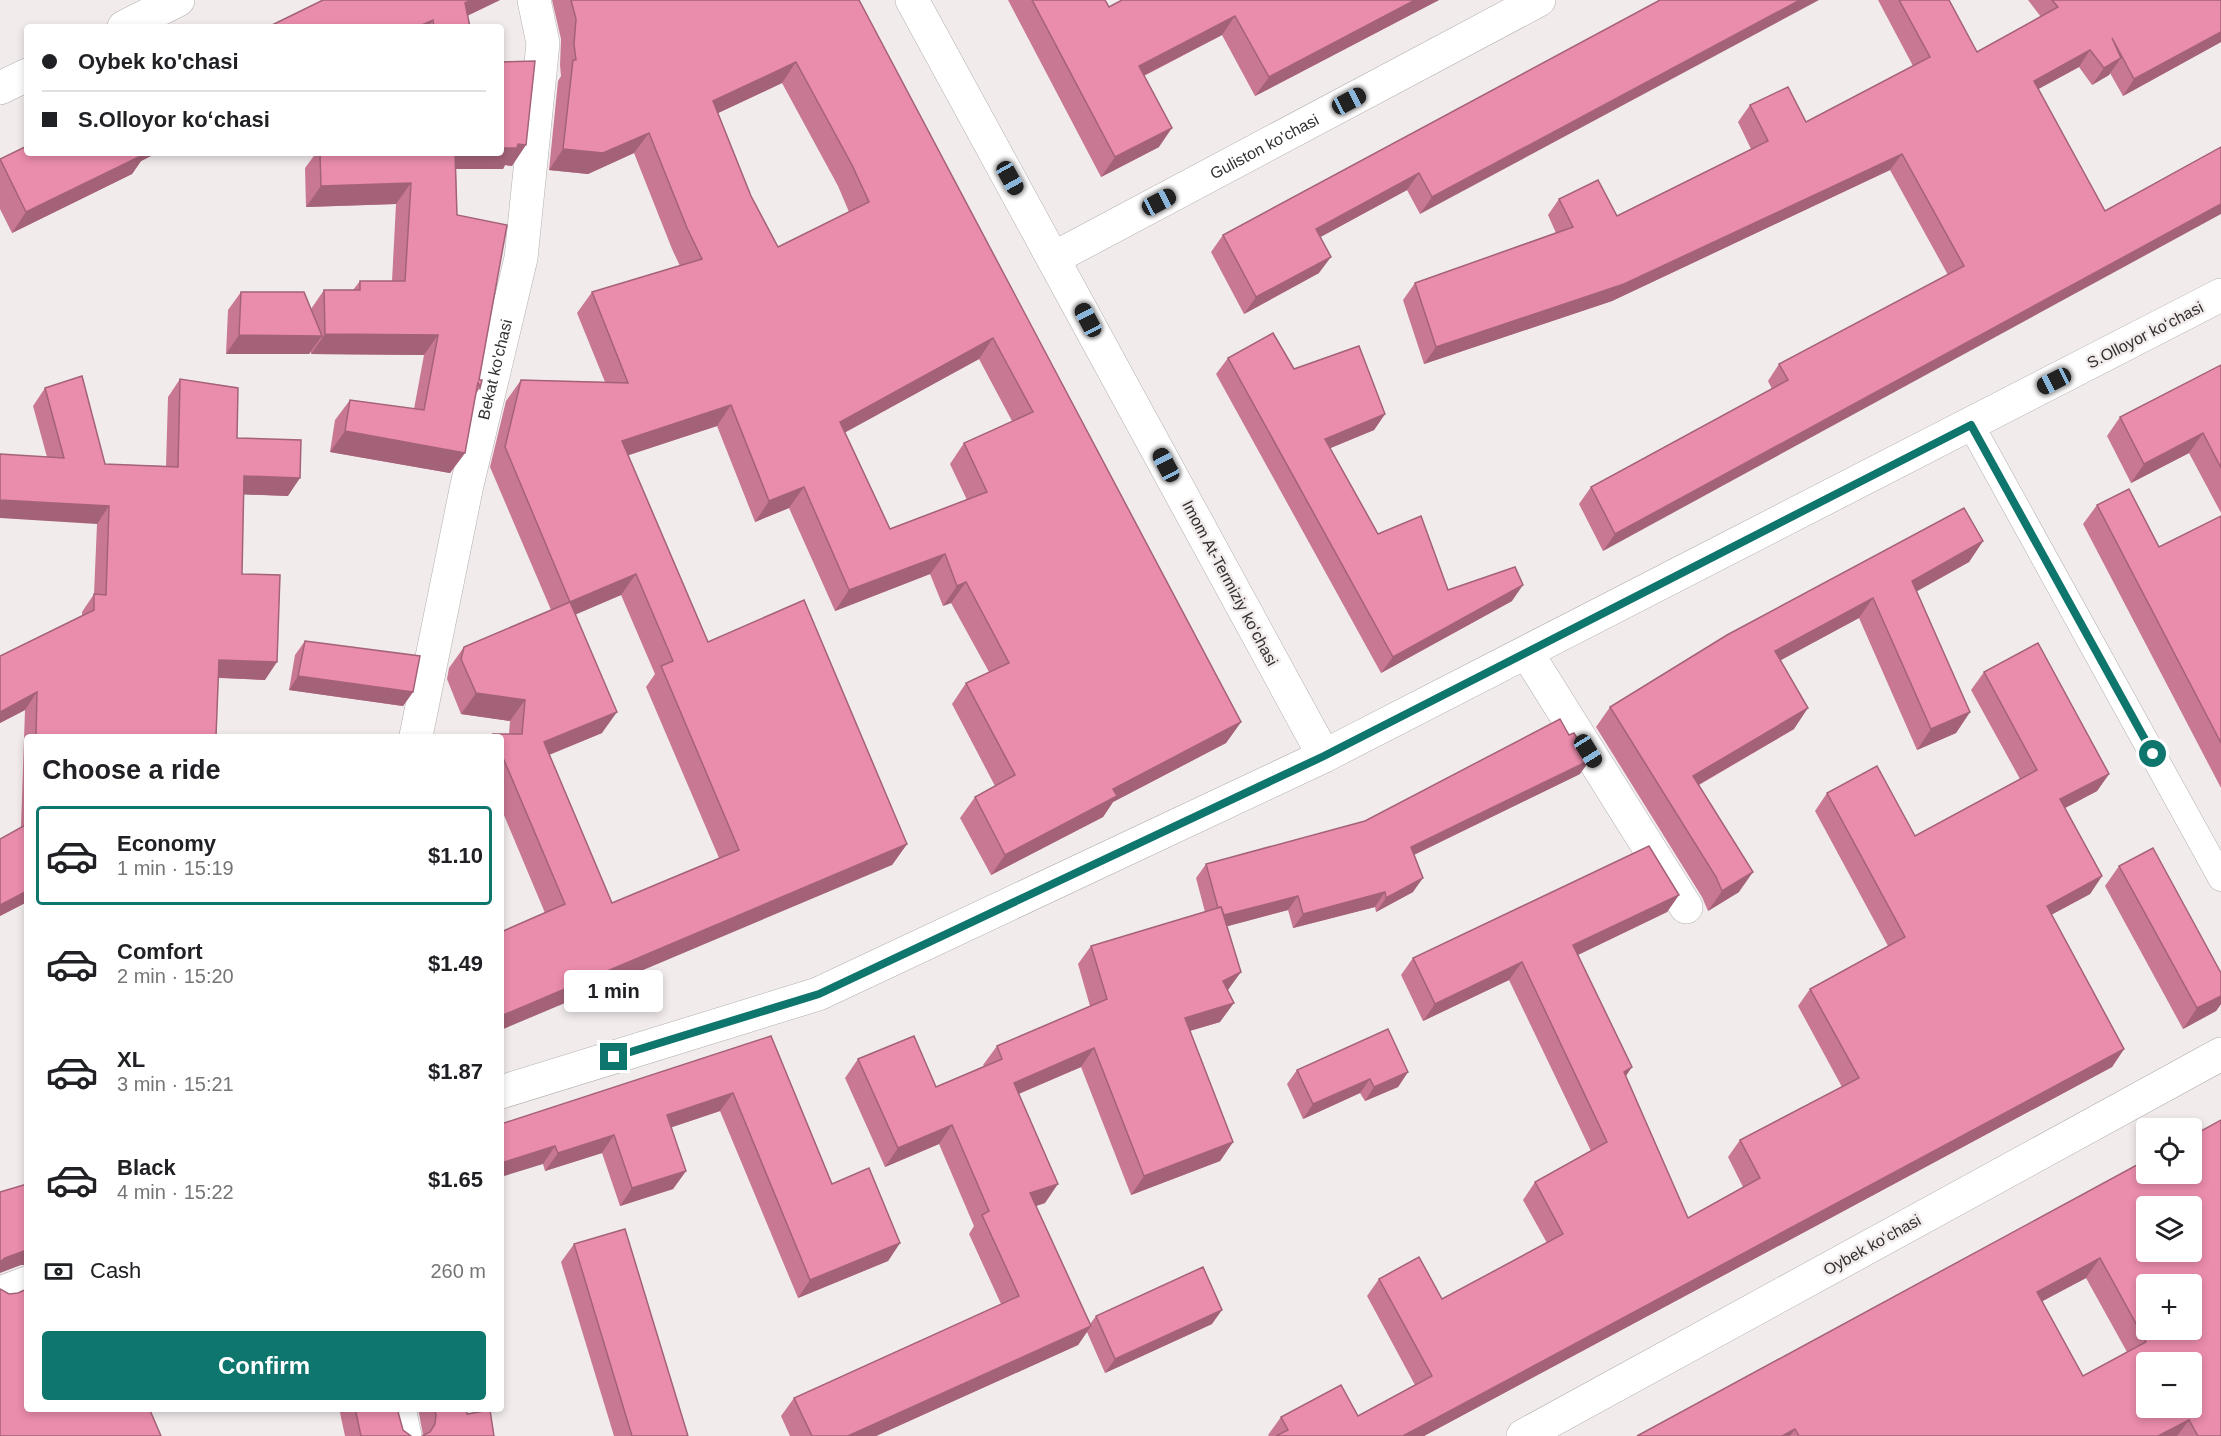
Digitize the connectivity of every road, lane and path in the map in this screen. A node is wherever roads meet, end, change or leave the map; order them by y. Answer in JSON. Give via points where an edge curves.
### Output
{"nodes":[{"id":1,"x":178,"y":0,"type":"edge"},
{"id":2,"x":534,"y":0,"type":"edge"},
{"id":3,"x":912,"y":0,"type":"edge"},
{"id":4,"x":1539,"y":0,"type":"edge"},
{"id":5,"x":130,"y":24,"type":"edge"},
{"id":6,"x":24,"y":76,"type":"edge"},
{"id":7,"x":0,"y":88,"type":"edge"},
{"id":8,"x":1054,"y":258,"type":"junction"},
{"id":9,"x":2221,"y":295,"type":"edge"},
{"id":10,"x":1971,"y":425,"type":"junction"},
{"id":11,"x":1527,"y":653,"type":"junction"},
{"id":12,"x":416,"y":734,"type":"edge"},
{"id":13,"x":1324,"y":756,"type":"junction"},
{"id":14,"x":2221,"y":878,"type":"edge"},
{"id":15,"x":1686,"y":906,"type":"dead end"},
{"id":16,"x":2221,"y":1054,"type":"edge"},
{"id":17,"x":504,"y":1091,"type":"edge"},
{"id":18,"x":24,"y":1284,"type":"edge"},
{"id":19,"x":0,"y":1293,"type":"edge"},
{"id":20,"x":400,"y":1412,"type":"edge"},
{"id":21,"x":405,"y":1436,"type":"edge"},
{"id":22,"x":1523,"y":1436,"type":"edge"}],
"edges":[{"from":1,"to":5,"type":"street"},
{"from":2,"to":12,"type":"street","name":"Bekat ko'chasi","via":[[543,43],[521,258],[467,485]]},
{"from":3,"to":8,"type":"street","name":"Imom At-Termiziy koʻchasi"},
{"from":4,"to":8,"type":"street","name":"Guliston ko'chasi"},
{"from":6,"to":7,"type":"street"},
{"from":8,"to":13,"type":"street","name":"Imom At-Termiziy koʻchasi"},
{"from":9,"to":10,"type":"street","name":"S.Olloyor koʻchasi"},
{"from":10,"to":11,"type":"street","name":"S.Olloyor koʻchasi"},
{"from":10,"to":14,"type":"lane"},
{"from":11,"to":13,"type":"street","name":"S.Olloyor koʻchasi"},
{"from":11,"to":15,"type":"street"},
{"from":13,"to":17,"type":"street","name":"S.Olloyor koʻchasi","via":[[819,994]]},
{"from":16,"to":22,"type":"street","name":"Oybek koʻchasi"},
{"from":18,"to":19,"type":"street"},
{"from":20,"to":21,"type":"street"}]}
